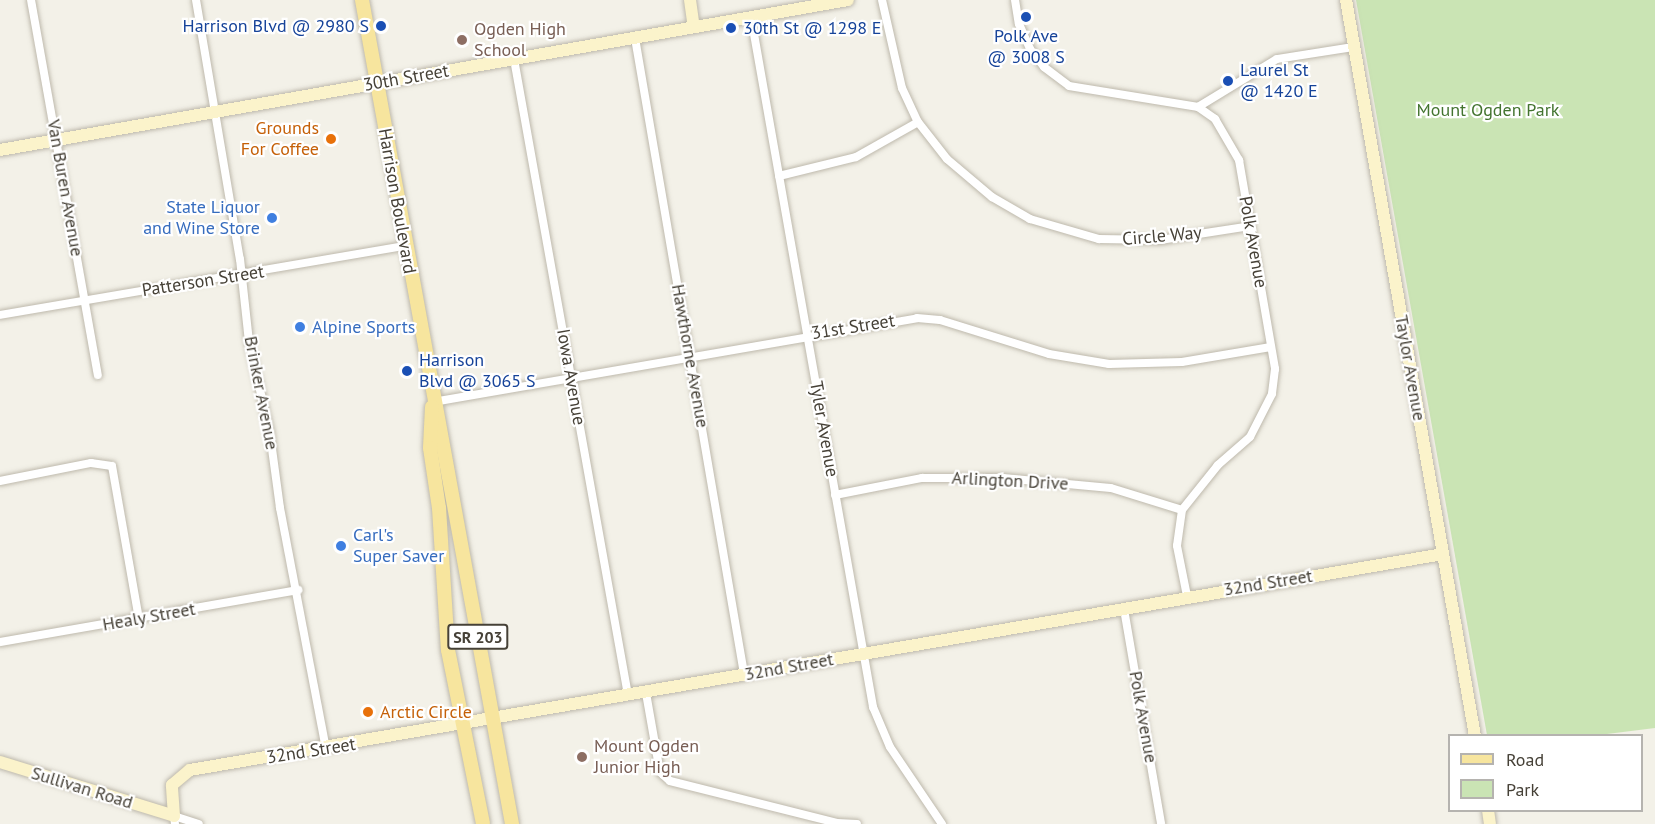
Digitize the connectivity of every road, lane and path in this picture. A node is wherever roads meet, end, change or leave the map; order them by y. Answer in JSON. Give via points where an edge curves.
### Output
{"nodes":[{"id":1,"x":31,"y":0,"type":"edge"},
{"id":2,"x":196,"y":0,"type":"edge"},
{"id":3,"x":362,"y":0,"type":"edge"},
{"id":4,"x":690,"y":0,"type":"edge"},
{"id":5,"x":848,"y":0,"type":"edge"},
{"id":6,"x":882,"y":0,"type":"edge"},
{"id":7,"x":1015,"y":0,"type":"edge"},
{"id":8,"x":1346,"y":0,"type":"edge"},
{"id":9,"x":751,"y":17,"type":"junction"},
{"id":10,"x":694,"y":27,"type":"junction"},
{"id":11,"x":635,"y":38,"type":"junction"},
{"id":12,"x":1354,"y":47,"type":"junction"},
{"id":13,"x":514,"y":59,"type":"junction"},
{"id":14,"x":376,"y":83,"type":"junction"},
{"id":15,"x":1198,"y":107,"type":"junction"},
{"id":16,"x":216,"y":111,"type":"junction"},
{"id":17,"x":918,"y":122,"type":"junction"},
{"id":18,"x":56,"y":140,"type":"junction"},
{"id":19,"x":0,"y":150,"type":"edge"},
{"id":20,"x":779,"y":176,"type":"junction"},
{"id":21,"x":1250,"y":226,"type":"junction"},
{"id":22,"x":405,"y":246,"type":"junction"},
{"id":23,"x":243,"y":273,"type":"junction"},
{"id":24,"x":85,"y":301,"type":"junction"},
{"id":25,"x":0,"y":315,"type":"edge"},
{"id":26,"x":807,"y":335,"type":"junction"},
{"id":27,"x":1271,"y":347,"type":"junction"},
{"id":28,"x":690,"y":356,"type":"junction"},
{"id":29,"x":98,"y":375,"type":"dead end"},
{"id":30,"x":570,"y":377,"type":"junction"},
{"id":31,"x":433,"y":402,"type":"junction"},
{"id":32,"x":0,"y":481,"type":"edge"},
{"id":33,"x":835,"y":495,"type":"junction"},
{"id":34,"x":1182,"y":510,"type":"junction"},
{"id":35,"x":1443,"y":554,"type":"junction"},
{"id":36,"x":298,"y":590,"type":"junction"},
{"id":37,"x":1187,"y":596,"type":"junction"},
{"id":38,"x":1124,"y":609,"type":"junction"},
{"id":39,"x":139,"y":619,"type":"junction"},
{"id":40,"x":0,"y":642,"type":"edge"},
{"id":41,"x":864,"y":653,"type":"junction"},
{"id":42,"x":744,"y":674,"type":"junction"},
{"id":43,"x":645,"y":693,"type":"junction"},
{"id":44,"x":628,"y":695,"type":"junction"},
{"id":45,"x":494,"y":719,"type":"junction"},
{"id":46,"x":461,"y":725,"type":"junction"},
{"id":47,"x":1474,"y":734,"type":"edge"},
{"id":48,"x":326,"y":749,"type":"junction"},
{"id":49,"x":0,"y":762,"type":"edge"},
{"id":50,"x":175,"y":820,"type":"edge"},
{"id":51,"x":199,"y":824,"type":"edge"},
{"id":52,"x":483,"y":824,"type":"edge"},
{"id":53,"x":512,"y":824,"type":"edge"},
{"id":54,"x":857,"y":824,"type":"edge"},
{"id":55,"x":942,"y":824,"type":"edge"},
{"id":56,"x":1161,"y":824,"type":"edge"}],
"edges":[{"from":1,"to":18,"type":"street","name":"Van Buren Avenue"},
{"from":2,"to":16,"type":"street","name":"Brinker Avenue"},
{"from":3,"to":14,"type":"main road","name":"Harrison Boulevard","number":"SR 203"},
{"from":4,"to":10,"type":"street"},
{"from":5,"to":9,"type":"street","name":"30th Street"},
{"from":6,"to":17,"type":"street","name":"Circle Way","via":[[902,88]]},
{"from":7,"to":15,"type":"street","via":[[1030,49],[1044,68],[1069,86]]},
{"from":8,"to":12,"type":"street","name":"Taylor Avenue"},
{"from":9,"to":10,"type":"street","name":"30th Street"},
{"from":9,"to":20,"type":"street","name":"Tyler Avenue"},
{"from":10,"to":11,"type":"street","name":"30th Street"},
{"from":11,"to":13,"type":"street","name":"30th Street"},
{"from":11,"to":28,"type":"street","name":"Hawthorne Avenue"},
{"from":12,"to":15,"type":"street","via":[[1276,59]]},
{"from":12,"to":35,"type":"street","name":"Taylor Avenue"},
{"from":13,"to":14,"type":"street","name":"30th Street"},
{"from":13,"to":30,"type":"street","name":"Iowa Avenue"},
{"from":14,"to":16,"type":"street","name":"30th Street"},
{"from":14,"to":22,"type":"main road","name":"Harrison Boulevard","number":"SR 203"},
{"from":15,"to":21,"type":"street","name":"Polk Avenue","via":[[1215,119],[1230,138],[1239,160]]},
{"from":16,"to":18,"type":"street","name":"30th Street"},
{"from":16,"to":23,"type":"street","name":"Brinker Avenue"},
{"from":17,"to":20,"type":"street","via":[[856,157]]},
{"from":17,"to":21,"type":"street","name":"Circle Way","via":[[947,159],[992,197],[1030,219],[1068,233],[1129,242]]},
{"from":18,"to":19,"type":"street","name":"30th Street"},
{"from":18,"to":24,"type":"street","name":"Van Buren Avenue"},
{"from":20,"to":26,"type":"street","name":"Tyler Avenue"},
{"from":21,"to":27,"type":"street","name":"Polk Avenue"},
{"from":22,"to":23,"type":"street","name":"Patterson Street"},
{"from":22,"to":31,"type":"main road","name":"Harrison Boulevard","number":"SR 203"},
{"from":23,"to":24,"type":"street","name":"Patterson Street"},
{"from":23,"to":36,"type":"street","name":"Brinker Avenue","via":[[249,342]]},
{"from":24,"to":25,"type":"street","name":"Patterson Street"},
{"from":24,"to":29,"type":"street","name":"Van Buren Avenue"},
{"from":26,"to":27,"type":"street","name":"31st Street","via":[[887,321],[940,320],[1049,354],[1109,364],[1182,362]]},
{"from":26,"to":28,"type":"street","name":"31st Street"},
{"from":26,"to":33,"type":"street","name":"Tyler Avenue"},
{"from":27,"to":34,"type":"street","name":"Polk Avenue","via":[[1275,369],[1272,394],[1263,417],[1250,437],[1218,465]]},
{"from":28,"to":30,"type":"street","name":"31st Street"},
{"from":28,"to":42,"type":"street","name":"Hawthorne Avenue"},
{"from":30,"to":31,"type":"street","name":"31st Street"},
{"from":30,"to":44,"type":"street","name":"Iowa Avenue"},
{"from":31,"to":45,"type":"main road","name":"Harrison Boulevard","number":"SR 203"},
{"from":31,"to":46,"type":"main road","name":"Harrison Boulevard","number":"SR 203","via":[[430,448],[440,519],[446,635]]},
{"from":32,"to":39,"type":"street","via":[[91,463],[112,466]]},
{"from":33,"to":34,"type":"street","name":"Arlington Drive","via":[[922,478],[1003,478],[1111,488]]},
{"from":33,"to":41,"type":"street","name":"Tyler Avenue"},
{"from":34,"to":37,"type":"street","via":[[1177,546]]},
{"from":35,"to":37,"type":"street","name":"32nd Street"},
{"from":35,"to":47,"type":"street","name":"Taylor Avenue"},
{"from":36,"to":39,"type":"street","name":"Healy Street"},
{"from":36,"to":48,"type":"street","name":"Brinker Avenue"},
{"from":37,"to":38,"type":"street","name":"32nd Street"},
{"from":38,"to":41,"type":"street","name":"32nd Street"},
{"from":38,"to":56,"type":"street","name":"Polk Avenue"},
{"from":39,"to":40,"type":"street","name":"Healy Street"},
{"from":41,"to":42,"type":"street","name":"32nd Street"},
{"from":41,"to":55,"type":"street","name":"Tyler Avenue","via":[[873,707],[890,747]]},
{"from":42,"to":43,"type":"street","name":"32nd Street"},
{"from":43,"to":44,"type":"street","name":"32nd Street"},
{"from":43,"to":54,"type":"street","via":[[660,772],[670,781],[837,823]]},
{"from":44,"to":45,"type":"street","name":"32nd Street"},
{"from":45,"to":46,"type":"street","name":"32nd Street"},
{"from":45,"to":53,"type":"main road","name":"Harrison Boulevard","number":"SR 203"},
{"from":46,"to":48,"type":"street","name":"32nd Street"},
{"from":46,"to":52,"type":"main road","name":"Harrison Boulevard","number":"SR 203"},
{"from":48,"to":50,"type":"street","name":"32nd Street","via":[[182,773],[172,785]]},
{"from":49,"to":50,"type":"street","name":"Sullivan Road"},
{"from":50,"to":51,"type":"street","name":"Sullivan Road"}]}
